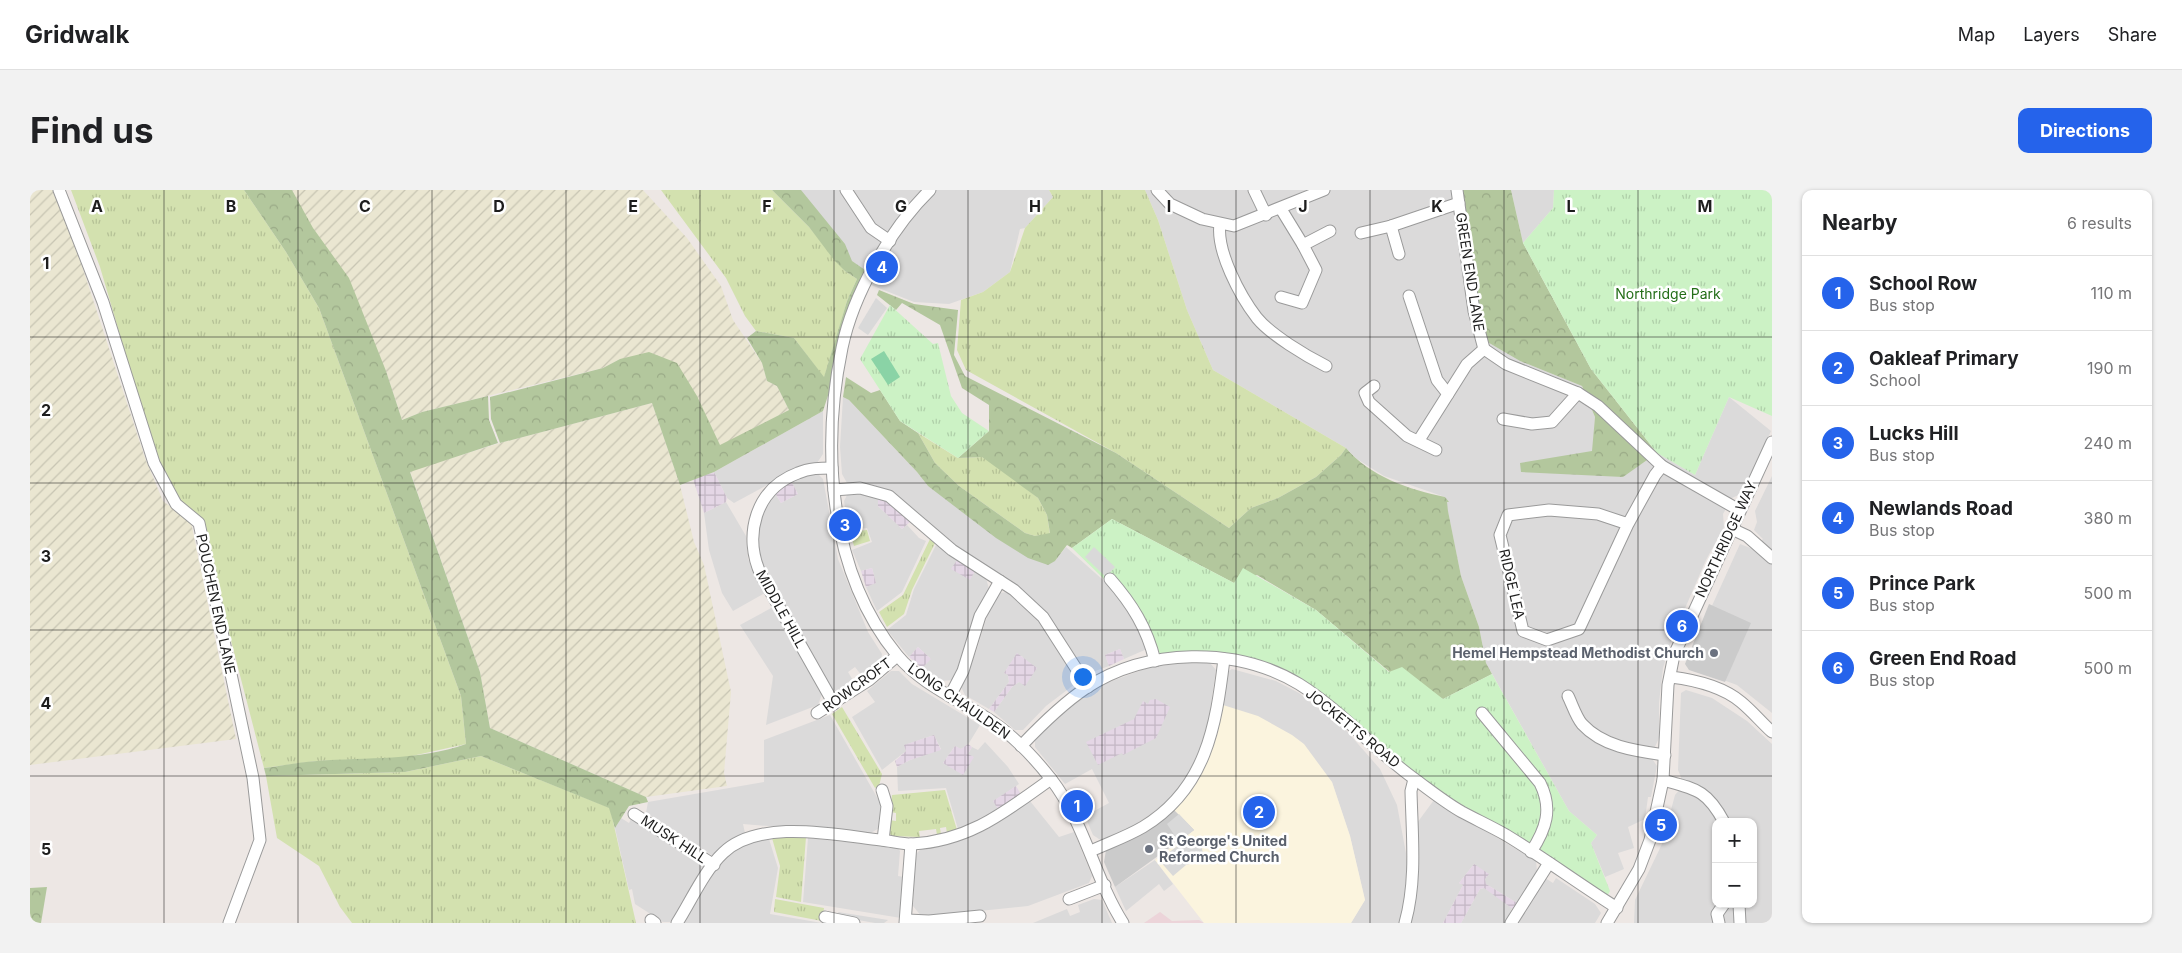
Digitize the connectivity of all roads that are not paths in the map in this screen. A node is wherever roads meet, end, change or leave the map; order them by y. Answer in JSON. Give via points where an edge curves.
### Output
{"nodes":[{"id":1,"x":59,"y":190,"type":"edge"},
{"id":2,"x":846,"y":190,"type":"edge"},
{"id":3,"x":930,"y":190,"type":"edge"},
{"id":4,"x":1157,"y":190,"type":"edge"},
{"id":5,"x":1254,"y":190,"type":"edge"},
{"id":6,"x":1324,"y":190,"type":"edge"},
{"id":7,"x":1457,"y":190,"type":"edge"},
{"id":8,"x":1459,"y":203,"type":"junction"},
{"id":9,"x":1281,"y":209,"type":"junction"},
{"id":10,"x":1266,"y":214,"type":"junction"},
{"id":11,"x":1220,"y":224,"type":"junction"},
{"id":12,"x":1391,"y":226,"type":"junction"},
{"id":13,"x":1330,"y":231,"type":"dead end"},
{"id":14,"x":1362,"y":233,"type":"dead end"},
{"id":15,"x":890,"y":242,"type":"junction"},
{"id":16,"x":1303,"y":245,"type":"junction"},
{"id":17,"x":1399,"y":254,"type":"dead end"},
{"id":18,"x":1281,"y":296,"type":"dead end"},
{"id":19,"x":1409,"y":296,"type":"dead end"},
{"id":20,"x":1484,"y":349,"type":"junction"},
{"id":21,"x":1326,"y":366,"type":"dead end"},
{"id":22,"x":1374,"y":386,"type":"dead end"},
{"id":23,"x":1578,"y":393,"type":"junction"},
{"id":24,"x":1448,"y":394,"type":"junction"},
{"id":25,"x":1504,"y":419,"type":"dead end"},
{"id":26,"x":1419,"y":440,"type":"junction"},
{"id":27,"x":1772,"y":442,"type":"edge"},
{"id":28,"x":1436,"y":450,"type":"dead end"},
{"id":29,"x":1662,"y":466,"type":"junction"},
{"id":30,"x":832,"y":468,"type":"junction"},
{"id":31,"x":834,"y":490,"type":"junction"},
{"id":32,"x":1739,"y":510,"type":"junction"},
{"id":33,"x":1628,"y":524,"type":"junction"},
{"id":34,"x":1732,"y":529,"type":"junction"},
{"id":35,"x":1772,"y":558,"type":"edge"},
{"id":36,"x":1110,"y":579,"type":"dead end"},
{"id":37,"x":1000,"y":581,"type":"junction"},
{"id":38,"x":897,"y":656,"type":"junction"},
{"id":39,"x":1224,"y":659,"type":"junction"},
{"id":40,"x":1154,"y":661,"type":"junction"},
{"id":41,"x":1671,"y":677,"type":"junction"},
{"id":42,"x":1088,"y":687,"type":"junction"},
{"id":43,"x":950,"y":696,"type":"junction"},
{"id":44,"x":1568,"y":696,"type":"dead end"},
{"id":45,"x":834,"y":704,"type":"junction"},
{"id":46,"x":817,"y":713,"type":"dead end"},
{"id":47,"x":1482,"y":713,"type":"dead end"},
{"id":48,"x":1772,"y":732,"type":"edge"},
{"id":49,"x":1021,"y":746,"type":"junction"},
{"id":50,"x":1665,"y":754,"type":"junction"},
{"id":51,"x":1414,"y":778,"type":"junction"},
{"id":52,"x":1051,"y":779,"type":"junction"},
{"id":53,"x":1663,"y":780,"type":"junction"},
{"id":54,"x":882,"y":790,"type":"dead end"},
{"id":55,"x":634,"y":814,"type":"dead end"},
{"id":56,"x":1722,"y":818,"type":"edge"},
{"id":57,"x":883,"y":840,"type":"junction"},
{"id":58,"x":911,"y":844,"type":"junction"},
{"id":59,"x":1091,"y":851,"type":"junction"},
{"id":60,"x":1531,"y":852,"type":"junction"},
{"id":61,"x":1549,"y":863,"type":"junction"},
{"id":62,"x":714,"y":864,"type":"junction"},
{"id":63,"x":1105,"y":885,"type":"junction"},
{"id":64,"x":1069,"y":899,"type":"dead end"},
{"id":65,"x":1616,"y":908,"type":"junction"},
{"id":66,"x":1721,"y":908,"type":"edge"},
{"id":67,"x":1739,"y":908,"type":"edge"},
{"id":68,"x":980,"y":916,"type":"dead end"},
{"id":69,"x":825,"y":917,"type":"dead end"},
{"id":70,"x":906,"y":921,"type":"edge"},
{"id":71,"x":229,"y":923,"type":"edge"},
{"id":72,"x":677,"y":923,"type":"edge"},
{"id":73,"x":854,"y":923,"type":"edge"},
{"id":74,"x":1123,"y":923,"type":"edge"},
{"id":75,"x":1405,"y":923,"type":"edge"},
{"id":76,"x":1511,"y":923,"type":"edge"},
{"id":77,"x":1607,"y":923,"type":"edge"},
{"id":78,"x":1718,"y":923,"type":"edge"},
{"id":79,"x":1740,"y":923,"type":"edge"}],
"edges":[{"from":1,"to":71,"type":"street","name":"POUCHEN END LANE","via":[[103,302],[154,463],[176,504],[199,523],[254,778],[260,840]]},
{"from":2,"to":15,"type":"street","via":[[871,228]]},
{"from":3,"to":15,"type":"street","name":"LONG CHAULDEN"},
{"from":4,"to":11,"type":"street","via":[[1170,204]]},
{"from":5,"to":10,"type":"street"},
{"from":6,"to":9,"type":"street"},
{"from":7,"to":8,"type":"street","name":"GREEN END LANE"},
{"from":8,"to":12,"type":"street"},
{"from":8,"to":20,"type":"street","name":"GREEN END LANE","via":[[1474,311]]},
{"from":9,"to":10,"type":"street"},
{"from":9,"to":16,"type":"street"},
{"from":10,"to":11,"type":"street","via":[[1234,226]]},
{"from":11,"to":21,"type":"street","via":[[1218,237],[1234,280],[1258,319],[1302,354]]},
{"from":12,"to":14,"type":"street"},
{"from":12,"to":17,"type":"street"},
{"from":13,"to":16,"type":"street"},
{"from":15,"to":30,"type":"street","name":"LONG CHAULDEN","via":[[864,287],[842,347],[834,405]]},
{"from":16,"to":18,"type":"street","via":[[1316,270],[1302,303]]},
{"from":19,"to":24,"type":"street","via":[[1437,380]]},
{"from":20,"to":23,"type":"street","name":"GREEN END LANE","via":[[1506,364]]},
{"from":20,"to":24,"type":"street","via":[[1467,364]]},
{"from":22,"to":26,"type":"street","via":[[1365,393],[1369,402],[1407,436]]},
{"from":23,"to":25,"type":"street","via":[[1552,422],[1532,424]]},
{"from":23,"to":29,"type":"street","name":"GREEN END LANE","via":[[1598,406]]},
{"from":24,"to":26,"type":"street"},
{"from":26,"to":28,"type":"street"},
{"from":27,"to":32,"type":"street","name":"NORTHRIDGE WAY"},
{"from":29,"to":32,"type":"street","name":"GREEN END LANE"},
{"from":29,"to":33,"type":"street","name":"RIDGE LEA"},
{"from":30,"to":31,"type":"street","name":"LONG CHAULDEN"},
{"from":30,"to":45,"type":"street","name":"MIDDLE HILL","via":[[800,472],[777,484],[760,505],[751,541],[761,575]]},
{"from":31,"to":37,"type":"street","via":[[866,488],[889,496],[945,545]]},
{"from":31,"to":38,"type":"street","name":"LONG CHAULDEN","via":[[846,551],[860,594],[880,634]]},
{"from":32,"to":34,"type":"street","name":"NORTHRIDGE WAY"},
{"from":33,"to":33,"type":"street","name":"RIDGE LEA","via":[[1579,629],[1547,640],[1523,631],[1500,535],[1508,515],[1549,510],[1598,514]]},
{"from":34,"to":35,"type":"street","via":[[1747,536]]},
{"from":34,"to":41,"type":"street","name":"NORTHRIDGE WAY","via":[[1677,647]]},
{"from":36,"to":40,"type":"street","via":[[1136,610]]},
{"from":37,"to":42,"type":"street","via":[[1043,617]]},
{"from":37,"to":43,"type":"street","via":[[980,616],[963,671]]},
{"from":38,"to":43,"type":"street","name":"LONG CHAULDEN","via":[[917,675]]},
{"from":38,"to":45,"type":"street","name":"ROWCROFT"},
{"from":39,"to":40,"type":"street","name":"JOCKETTS ROAD","via":[[1190,657]]},
{"from":39,"to":51,"type":"street","name":"JOCKETTS ROAD","via":[[1254,666],[1298,684],[1325,702]]},
{"from":39,"to":59,"type":"street","via":[[1212,737],[1188,786],[1144,826]]},
{"from":40,"to":42,"type":"street","name":"JOCKETTS ROAD"},
{"from":41,"to":48,"type":"street","via":[[1711,686],[1740,701]]},
{"from":41,"to":50,"type":"street","name":"NORTHRIDGE WAY"},
{"from":42,"to":49,"type":"street","name":"JOCKETTS ROAD","via":[[1060,708]]},
{"from":43,"to":49,"type":"street","name":"LONG CHAULDEN","via":[[987,718]]},
{"from":44,"to":50,"type":"street","via":[[1581,724],[1601,738],[1628,751]]},
{"from":45,"to":46,"type":"street","name":"ROWCROFT"},
{"from":47,"to":60,"type":"street","via":[[1540,783],[1544,793],[1546,822]]},
{"from":49,"to":52,"type":"street","name":"LONG CHAULDEN"},
{"from":50,"to":53,"type":"street","name":"NORTHRIDGE WAY"},
{"from":51,"to":60,"type":"street","name":"JOCKETTS ROAD","via":[[1461,812]]},
{"from":51,"to":75,"type":"street","via":[[1411,791],[1414,871]]},
{"from":52,"to":58,"type":"street","via":[[978,828]]},
{"from":52,"to":59,"type":"street","name":"LONG CHAULDEN","via":[[1073,812]]},
{"from":53,"to":56,"type":"street","via":[[1694,788],[1714,802]]},
{"from":53,"to":65,"type":"street","name":"NORTHRIDGE WAY","via":[[1650,840],[1639,870]]},
{"from":54,"to":57,"type":"street","via":[[887,806]]},
{"from":55,"to":62,"type":"street","name":"MUSK HILL"},
{"from":57,"to":58,"type":"street"},
{"from":57,"to":62,"type":"street","via":[[788,832],[758,835],[731,846]]},
{"from":58,"to":70,"type":"street"},
{"from":59,"to":63,"type":"street","name":"LONG CHAULDEN"},
{"from":60,"to":61,"type":"street","name":"JOCKETTS ROAD"},
{"from":61,"to":65,"type":"street","name":"JOCKETTS ROAD"},
{"from":61,"to":76,"type":"street"},
{"from":62,"to":72,"type":"street"},
{"from":63,"to":64,"type":"street"},
{"from":63,"to":74,"type":"street","name":"LONG CHAULDEN"},
{"from":65,"to":77,"type":"street","name":"NORTHRIDGE WAY"},
{"from":66,"to":78,"type":"street","via":[[1717,914]]},
{"from":67,"to":79,"type":"street"},
{"from":68,"to":70,"type":"street","via":[[929,922]]},
{"from":69,"to":73,"type":"street"}]}
